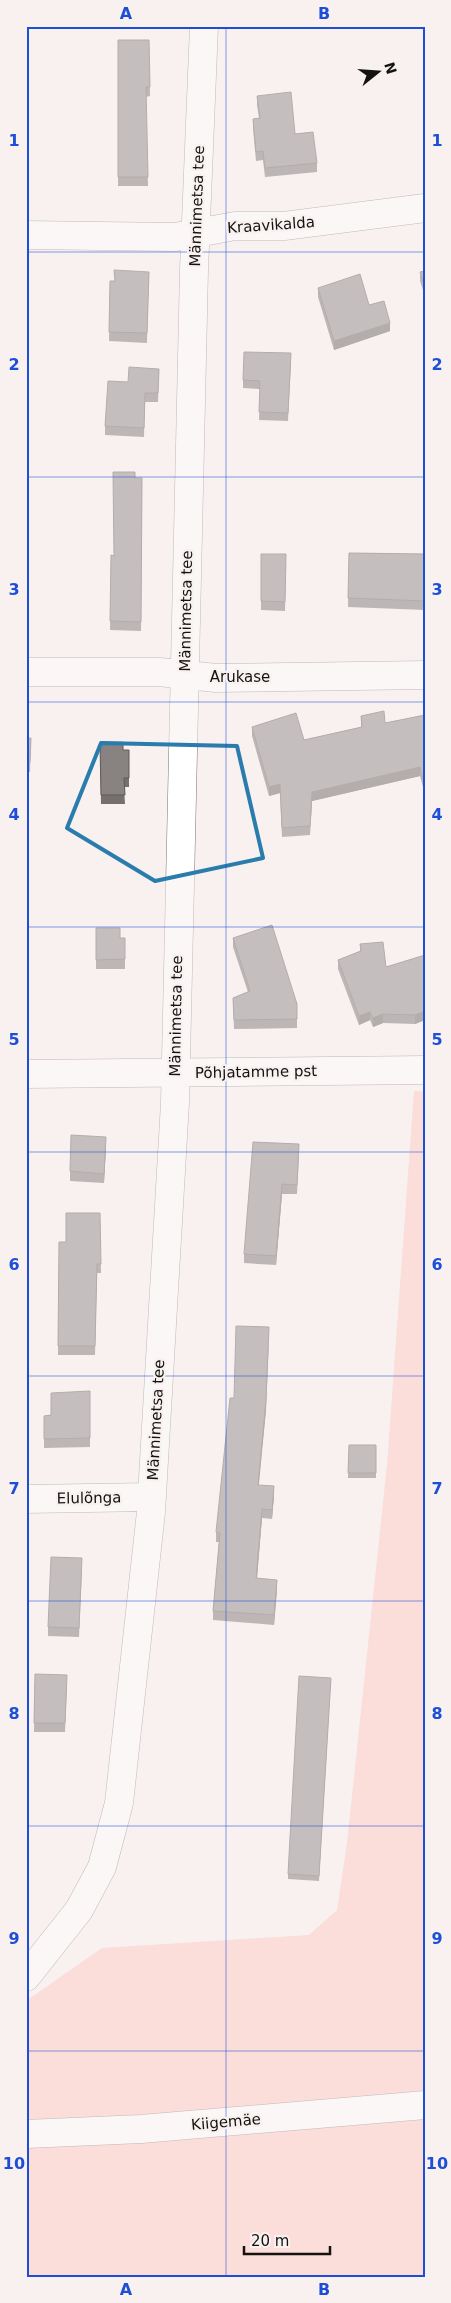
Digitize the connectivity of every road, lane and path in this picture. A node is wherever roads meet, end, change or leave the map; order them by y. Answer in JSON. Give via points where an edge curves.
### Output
{"nodes":[{"id":1,"x":204,"y":26,"type":"edge"},
{"id":2,"x":425,"y":208,"type":"edge"},
{"id":3,"x":196,"y":233,"type":"junction"},
{"id":4,"x":26,"y":235,"type":"edge"},
{"id":5,"x":26,"y":672,"type":"edge"},
{"id":6,"x":185,"y":675,"type":"junction"},
{"id":7,"x":425,"y":675,"type":"edge"},
{"id":8,"x":425,"y":1070,"type":"edge"},
{"id":9,"x":175,"y":1072,"type":"junction"},
{"id":10,"x":26,"y":1074,"type":"edge"},
{"id":11,"x":152,"y":1497,"type":"junction"},
{"id":12,"x":26,"y":1498,"type":"edge"},
{"id":13,"x":26,"y":1977,"type":"edge"},
{"id":14,"x":425,"y":2105,"type":"edge"},
{"id":15,"x":26,"y":2134,"type":"edge"}],
"edges":[{"from":1,"to":3,"type":"street","name":"Männimetsa tee"},
{"from":2,"to":3,"type":"street","name":"Kraavikalda","via":[[284,226],[235,226]]},
{"from":3,"to":4,"type":"street","name":"Kraavikalda","via":[[175,237]]},
{"from":3,"to":6,"type":"street","name":"Männimetsa tee"},
{"from":5,"to":6,"type":"street","name":"Arukase","via":[[159,672]]},
{"from":6,"to":7,"type":"street","name":"Arukase","via":[[216,678]]},
{"from":6,"to":9,"type":"street","name":"Männimetsa tee"},
{"from":8,"to":9,"type":"street","name":"Põhjatamme pst"},
{"from":9,"to":10,"type":"street","name":"Põhjatamme pst"},
{"from":9,"to":11,"type":"street","name":"Männimetsa tee"},
{"from":11,"to":12,"type":"street","name":"Elulõnga"},
{"from":11,"to":13,"type":"street","name":"Männimetsa tee","via":[[118,1803],[102,1867],[79,1910]]},
{"from":14,"to":15,"type":"street","name":"Kiigemäe","via":[[142,2129]]}]}
